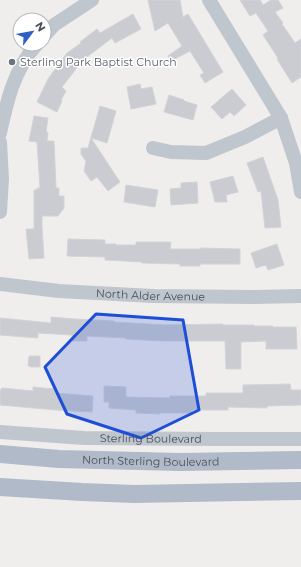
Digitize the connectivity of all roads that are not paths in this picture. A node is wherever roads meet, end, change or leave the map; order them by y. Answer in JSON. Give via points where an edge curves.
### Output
{"nodes":[{"id":1,"x":92,"y":0,"type":"edge"},
{"id":2,"x":209,"y":0,"type":"edge"},
{"id":3,"x":52,"y":27,"type":"edge"},
{"id":4,"x":30,"y":52,"type":"edge"},
{"id":5,"x":281,"y":118,"type":"junction"},
{"id":6,"x":0,"y":133,"type":"edge"},
{"id":7,"x":0,"y":142,"type":"edge"},
{"id":8,"x":154,"y":148,"type":"dead end"},
{"id":9,"x":301,"y":192,"type":"edge"},
{"id":10,"x":0,"y":212,"type":"edge"},
{"id":11,"x":0,"y":284,"type":"edge"},
{"id":12,"x":301,"y":296,"type":"edge"},
{"id":13,"x":0,"y":432,"type":"edge"},
{"id":14,"x":301,"y":439,"type":"edge"},
{"id":15,"x":0,"y":454,"type":"edge"},
{"id":16,"x":301,"y":460,"type":"edge"},
{"id":17,"x":0,"y":487,"type":"edge"},
{"id":18,"x":301,"y":491,"type":"edge"}],
"edges":[{"from":1,"to":3,"type":"street"},
{"from":2,"to":5,"type":"street"},
{"from":4,"to":6,"type":"street","via":[[16,75]]},
{"from":5,"to":8,"type":"street","via":[[206,153],[171,152]]},
{"from":5,"to":9,"type":"street","via":[[296,163]]},
{"from":7,"to":10,"type":"street"},
{"from":11,"to":12,"type":"street","name":"North Alder Avenue","via":[[59,291],[153,296]]},
{"from":13,"to":14,"type":"street","name":"Sterling Boulevard","via":[[84,438]]},
{"from":15,"to":16,"type":"main road","name":"North Sterling Boulevard","via":[[59,459],[172,462]]},
{"from":17,"to":18,"type":"main road","via":[[134,494]]}]}
